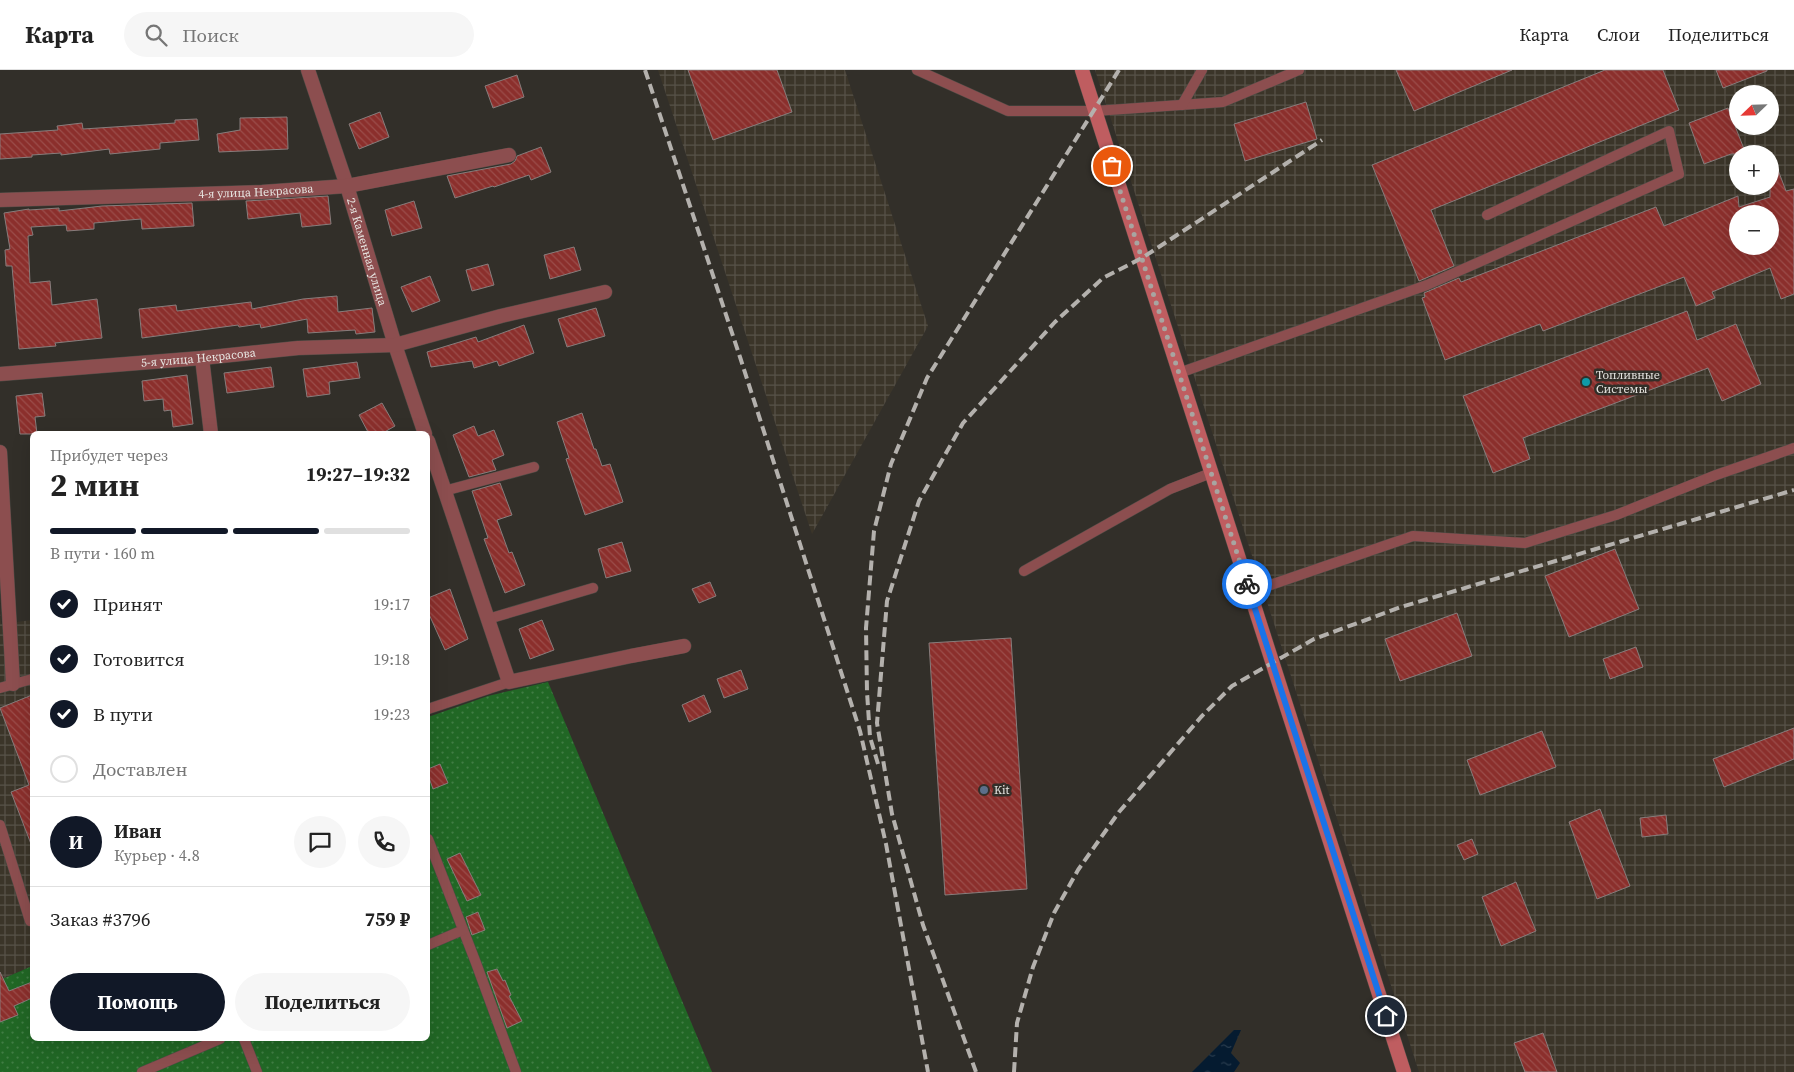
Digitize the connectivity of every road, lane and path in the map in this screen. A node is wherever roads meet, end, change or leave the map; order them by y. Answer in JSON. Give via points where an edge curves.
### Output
{"nodes":[{"id":1,"x":308,"y":70,"type":"edge"},
{"id":2,"x":917,"y":70,"type":"edge"},
{"id":3,"x":1082,"y":70,"type":"edge"},
{"id":4,"x":1202,"y":70,"type":"edge"},
{"id":5,"x":1299,"y":70,"type":"edge"},
{"id":6,"x":1182,"y":105,"type":"junction"},
{"id":7,"x":1095,"y":111,"type":"junction"},
{"id":8,"x":509,"y":155,"type":"dead end"},
{"id":9,"x":347,"y":186,"type":"junction"},
{"id":10,"x":0,"y":200,"type":"edge"},
{"id":11,"x":1487,"y":215,"type":"dead end"},
{"id":12,"x":605,"y":292,"type":"dead end"},
{"id":13,"x":395,"y":346,"type":"junction"},
{"id":14,"x":202,"y":358,"type":"junction"},
{"id":15,"x":1179,"y":373,"type":"junction"},
{"id":16,"x":0,"y":374,"type":"edge"},
{"id":17,"x":211,"y":431,"type":"edge"},
{"id":18,"x":424,"y":431,"type":"edge"},
{"id":19,"x":430,"y":447,"type":"edge"},
{"id":20,"x":1794,"y":448,"type":"edge"},
{"id":21,"x":0,"y":452,"type":"edge"},
{"id":22,"x":534,"y":467,"type":"dead end"},
{"id":23,"x":1211,"y":473,"type":"junction"},
{"id":24,"x":444,"y":491,"type":"junction"},
{"id":25,"x":1024,"y":571,"type":"dead end"},
{"id":26,"x":592,"y":588,"type":"dead end"},
{"id":27,"x":1250,"y":592,"type":"junction"},
{"id":28,"x":488,"y":619,"type":"junction"},
{"id":29,"x":684,"y":646,"type":"dead end"},
{"id":30,"x":30,"y":679,"type":"edge"},
{"id":31,"x":509,"y":682,"type":"junction"},
{"id":32,"x":7,"y":686,"type":"edge"},
{"id":33,"x":430,"y":708,"type":"edge"},
{"id":34,"x":0,"y":825,"type":"edge"},
{"id":35,"x":430,"y":844,"type":"edge"},
{"id":36,"x":30,"y":921,"type":"edge"},
{"id":37,"x":463,"y":930,"type":"junction"},
{"id":38,"x":430,"y":945,"type":"edge"},
{"id":39,"x":215,"y":1041,"type":"edge"},
{"id":40,"x":245,"y":1041,"type":"edge"},
{"id":41,"x":142,"y":1072,"type":"edge"},
{"id":42,"x":257,"y":1072,"type":"edge"},
{"id":43,"x":516,"y":1072,"type":"edge"},
{"id":44,"x":1404,"y":1072,"type":"edge"}],
"edges":[{"from":1,"to":9,"type":"street","name":"2-я Каменная улица"},
{"from":2,"to":7,"type":"lane","via":[[1008,111]]},
{"from":3,"to":7,"type":"main road"},
{"from":4,"to":6,"type":"lane"},
{"from":5,"to":6,"type":"lane","via":[[1223,102]]},
{"from":6,"to":7,"type":"lane"},
{"from":7,"to":15,"type":"main road"},
{"from":8,"to":9,"type":"street","name":"4-я улица Некрасова"},
{"from":9,"to":10,"type":"street","name":"4-я улица Некрасова","via":[[262,192]]},
{"from":9,"to":13,"type":"street","name":"2-я Каменная улица"},
{"from":11,"to":15,"type":"lane","via":[[1669,131],[1679,174],[1427,285]]},
{"from":12,"to":13,"type":"street","name":"5-я улица Некрасова","via":[[501,316]]},
{"from":13,"to":14,"type":"street","name":"5-я улица Некрасова","via":[[298,348]]},
{"from":13,"to":18,"type":"street","name":"2-я Каменная улица"},
{"from":14,"to":16,"type":"street","name":"5-я улица Некрасова"},
{"from":14,"to":17,"type":"street"},
{"from":15,"to":23,"type":"main road"},
{"from":19,"to":24,"type":"street"},
{"from":20,"to":27,"type":"lane","via":[[1616,515],[1525,543],[1413,536]]},
{"from":21,"to":32,"type":"street"},
{"from":22,"to":24,"type":"lane"},
{"from":23,"to":25,"type":"lane","via":[[1170,490]]},
{"from":23,"to":27,"type":"main road"},
{"from":24,"to":28,"type":"street"},
{"from":26,"to":28,"type":"lane"},
{"from":27,"to":44,"type":"main road"},
{"from":28,"to":31,"type":"street"},
{"from":29,"to":31,"type":"street"},
{"from":30,"to":32,"type":"lane"},
{"from":31,"to":33,"type":"lane"},
{"from":34,"to":36,"type":"lane"},
{"from":35,"to":37,"type":"lane"},
{"from":37,"to":38,"type":"lane"},
{"from":37,"to":43,"type":"lane"},
{"from":39,"to":41,"type":"lane"},
{"from":40,"to":42,"type":"lane"}]}
